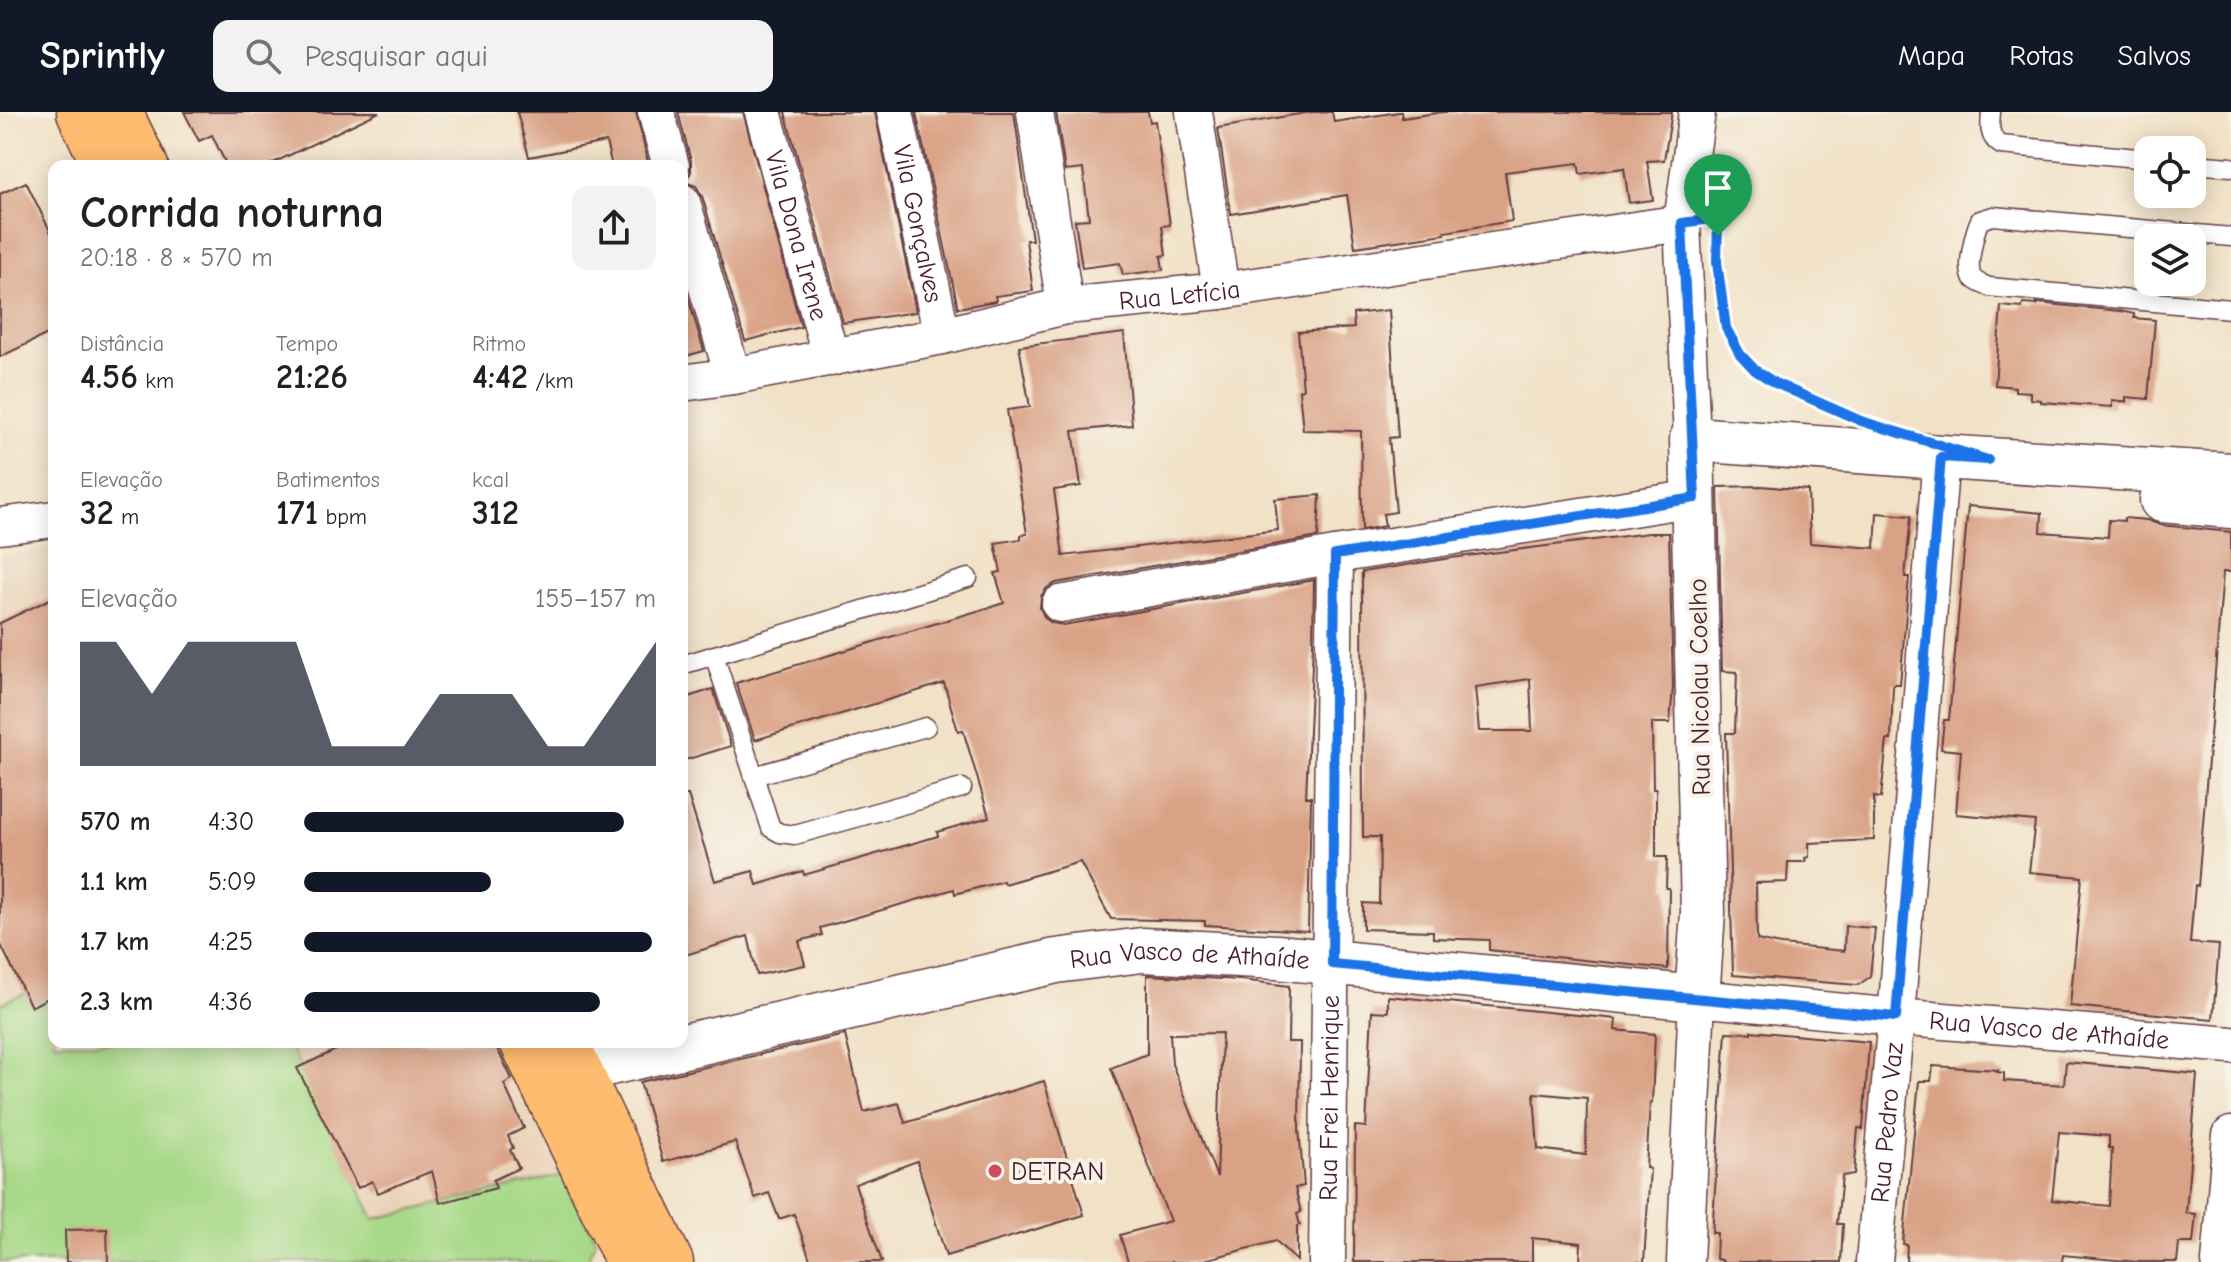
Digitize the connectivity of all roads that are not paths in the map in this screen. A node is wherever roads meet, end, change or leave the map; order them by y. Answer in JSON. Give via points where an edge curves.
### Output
{"nodes":[{"id":1,"x":79,"y":112,"type":"edge"},
{"id":2,"x":120,"y":112,"type":"edge"},
{"id":3,"x":656,"y":112,"type":"edge"},
{"id":4,"x":763,"y":112,"type":"edge"},
{"id":5,"x":895,"y":112,"type":"edge"},
{"id":6,"x":1035,"y":112,"type":"edge"},
{"id":7,"x":1194,"y":112,"type":"edge"},
{"id":8,"x":1697,"y":112,"type":"edge"},
{"id":9,"x":1991,"y":112,"type":"edge"},
{"id":10,"x":2134,"y":158,"type":"edge"},
{"id":11,"x":101,"y":160,"type":"edge"},
{"id":12,"x":143,"y":160,"type":"edge"},
{"id":13,"x":669,"y":160,"type":"edge"},
{"id":14,"x":2206,"y":165,"type":"edge"},
{"id":15,"x":2231,"y":167,"type":"edge"},
{"id":16,"x":688,"y":222,"type":"edge"},
{"id":17,"x":1682,"y":223,"type":"junction"},
{"id":18,"x":2231,"y":237,"type":"edge"},
{"id":19,"x":1221,"y":291,"type":"junction"},
{"id":20,"x":1065,"y":306,"type":"junction"},
{"id":21,"x":2231,"y":309,"type":"edge"},
{"id":22,"x":942,"y":336,"type":"junction"},
{"id":23,"x":831,"y":358,"type":"junction"},
{"id":24,"x":733,"y":376,"type":"junction"},
{"id":25,"x":688,"y":382,"type":"edge"},
{"id":26,"x":1694,"y":466,"type":"junction"},
{"id":27,"x":1939,"y":469,"type":"junction"},
{"id":28,"x":2231,"y":475,"type":"edge"},
{"id":29,"x":2231,"y":506,"type":"edge"},
{"id":30,"x":48,"y":520,"type":"edge"},
{"id":31,"x":0,"y":526,"type":"edge"},
{"id":32,"x":1335,"y":555,"type":"junction"},
{"id":33,"x":968,"y":578,"type":"dead end"},
{"id":34,"x":1060,"y":604,"type":"dead end"},
{"id":35,"x":714,"y":655,"type":"junction"},
{"id":36,"x":688,"y":663,"type":"edge"},
{"id":37,"x":926,"y":727,"type":"dead end"},
{"id":38,"x":754,"y":776,"type":"junction"},
{"id":39,"x":962,"y":788,"type":"dead end"},
{"id":40,"x":1332,"y":964,"type":"junction"},
{"id":41,"x":1697,"y":998,"type":"junction"},
{"id":42,"x":1896,"y":1017,"type":"junction"},
{"id":43,"x":688,"y":1038,"type":"edge"},
{"id":44,"x":2231,"y":1045,"type":"edge"},
{"id":45,"x":532,"y":1048,"type":"edge"},
{"id":46,"x":643,"y":1048,"type":"edge"},
{"id":47,"x":562,"y":1065,"type":"edge"},
{"id":48,"x":2231,"y":1135,"type":"edge"},
{"id":49,"x":1327,"y":1260,"type":"edge"},
{"id":50,"x":628,"y":1262,"type":"edge"},
{"id":51,"x":671,"y":1262,"type":"edge"},
{"id":52,"x":1685,"y":1262,"type":"edge"},
{"id":53,"x":1874,"y":1262,"type":"edge"},
{"id":54,"x":2220,"y":1262,"type":"edge"}],
"edges":[{"from":1,"to":11,"type":"main road"},
{"from":2,"to":12,"type":"main road"},
{"from":3,"to":13,"type":"street"},
{"from":4,"to":23,"type":"street","name":"Vila Dona Irene"},
{"from":5,"to":22,"type":"street","name":"Vila Gonçalves"},
{"from":6,"to":20,"type":"street"},
{"from":7,"to":19,"type":"street"},
{"from":8,"to":17,"type":"street","name":"Rua Nicolau Coelho"},
{"from":9,"to":10,"type":"lane","via":[[1989,130],[2001,145]]},
{"from":14,"to":15,"type":"lane"},
{"from":16,"to":24,"type":"street"},
{"from":17,"to":19,"type":"street","name":"Rua Letícia"},
{"from":17,"to":26,"type":"street","name":"Rua Nicolau Coelho"},
{"from":18,"to":21,"type":"lane","via":[[1993,216],[1980,220],[1975,230],[1970,273],[1989,287]]},
{"from":19,"to":20,"type":"street","name":"Rua Letícia"},
{"from":20,"to":22,"type":"street","name":"Rua Letícia"},
{"from":22,"to":23,"type":"street","name":"Rua Letícia"},
{"from":23,"to":24,"type":"street","name":"Rua Letícia"},
{"from":24,"to":25,"type":"street","name":"Rua Letícia"},
{"from":26,"to":27,"type":"street"},
{"from":26,"to":32,"type":"street"},
{"from":26,"to":41,"type":"street","name":"Rua Nicolau Coelho","via":[[1703,913]]},
{"from":27,"to":28,"type":"street"},
{"from":27,"to":29,"type":"street"},
{"from":27,"to":42,"type":"street","name":"Rua Pedro Vaz"},
{"from":30,"to":31,"type":"street"},
{"from":32,"to":34,"type":"street"},
{"from":32,"to":40,"type":"street","name":"Rua Frei Henrique"},
{"from":33,"to":35,"type":"lane"},
{"from":35,"to":36,"type":"lane"},
{"from":35,"to":38,"type":"lane"},
{"from":37,"to":38,"type":"lane"},
{"from":38,"to":39,"type":"lane","via":[[771,828],[795,835]]},
{"from":40,"to":41,"type":"street","name":"Rua Vasco de Athaíde"},
{"from":40,"to":43,"type":"street","name":"Rua Vasco de Athaíde","via":[[1142,950],[1056,961]]},
{"from":40,"to":49,"type":"street","name":"Rua Frei Henrique"},
{"from":41,"to":42,"type":"street","name":"Rua Vasco de Athaíde"},
{"from":41,"to":52,"type":"street","name":"Rua Nicolau Coelho"},
{"from":42,"to":44,"type":"street","name":"Rua Vasco de Athaíde"},
{"from":42,"to":53,"type":"street","name":"Rua Pedro Vaz"},
{"from":45,"to":47,"type":"main road"},
{"from":46,"to":47,"type":"street","name":"Rua Vasco de Athaíde"},
{"from":47,"to":50,"type":"main road"},
{"from":47,"to":51,"type":"main road"},
{"from":48,"to":54,"type":"street"}]}
